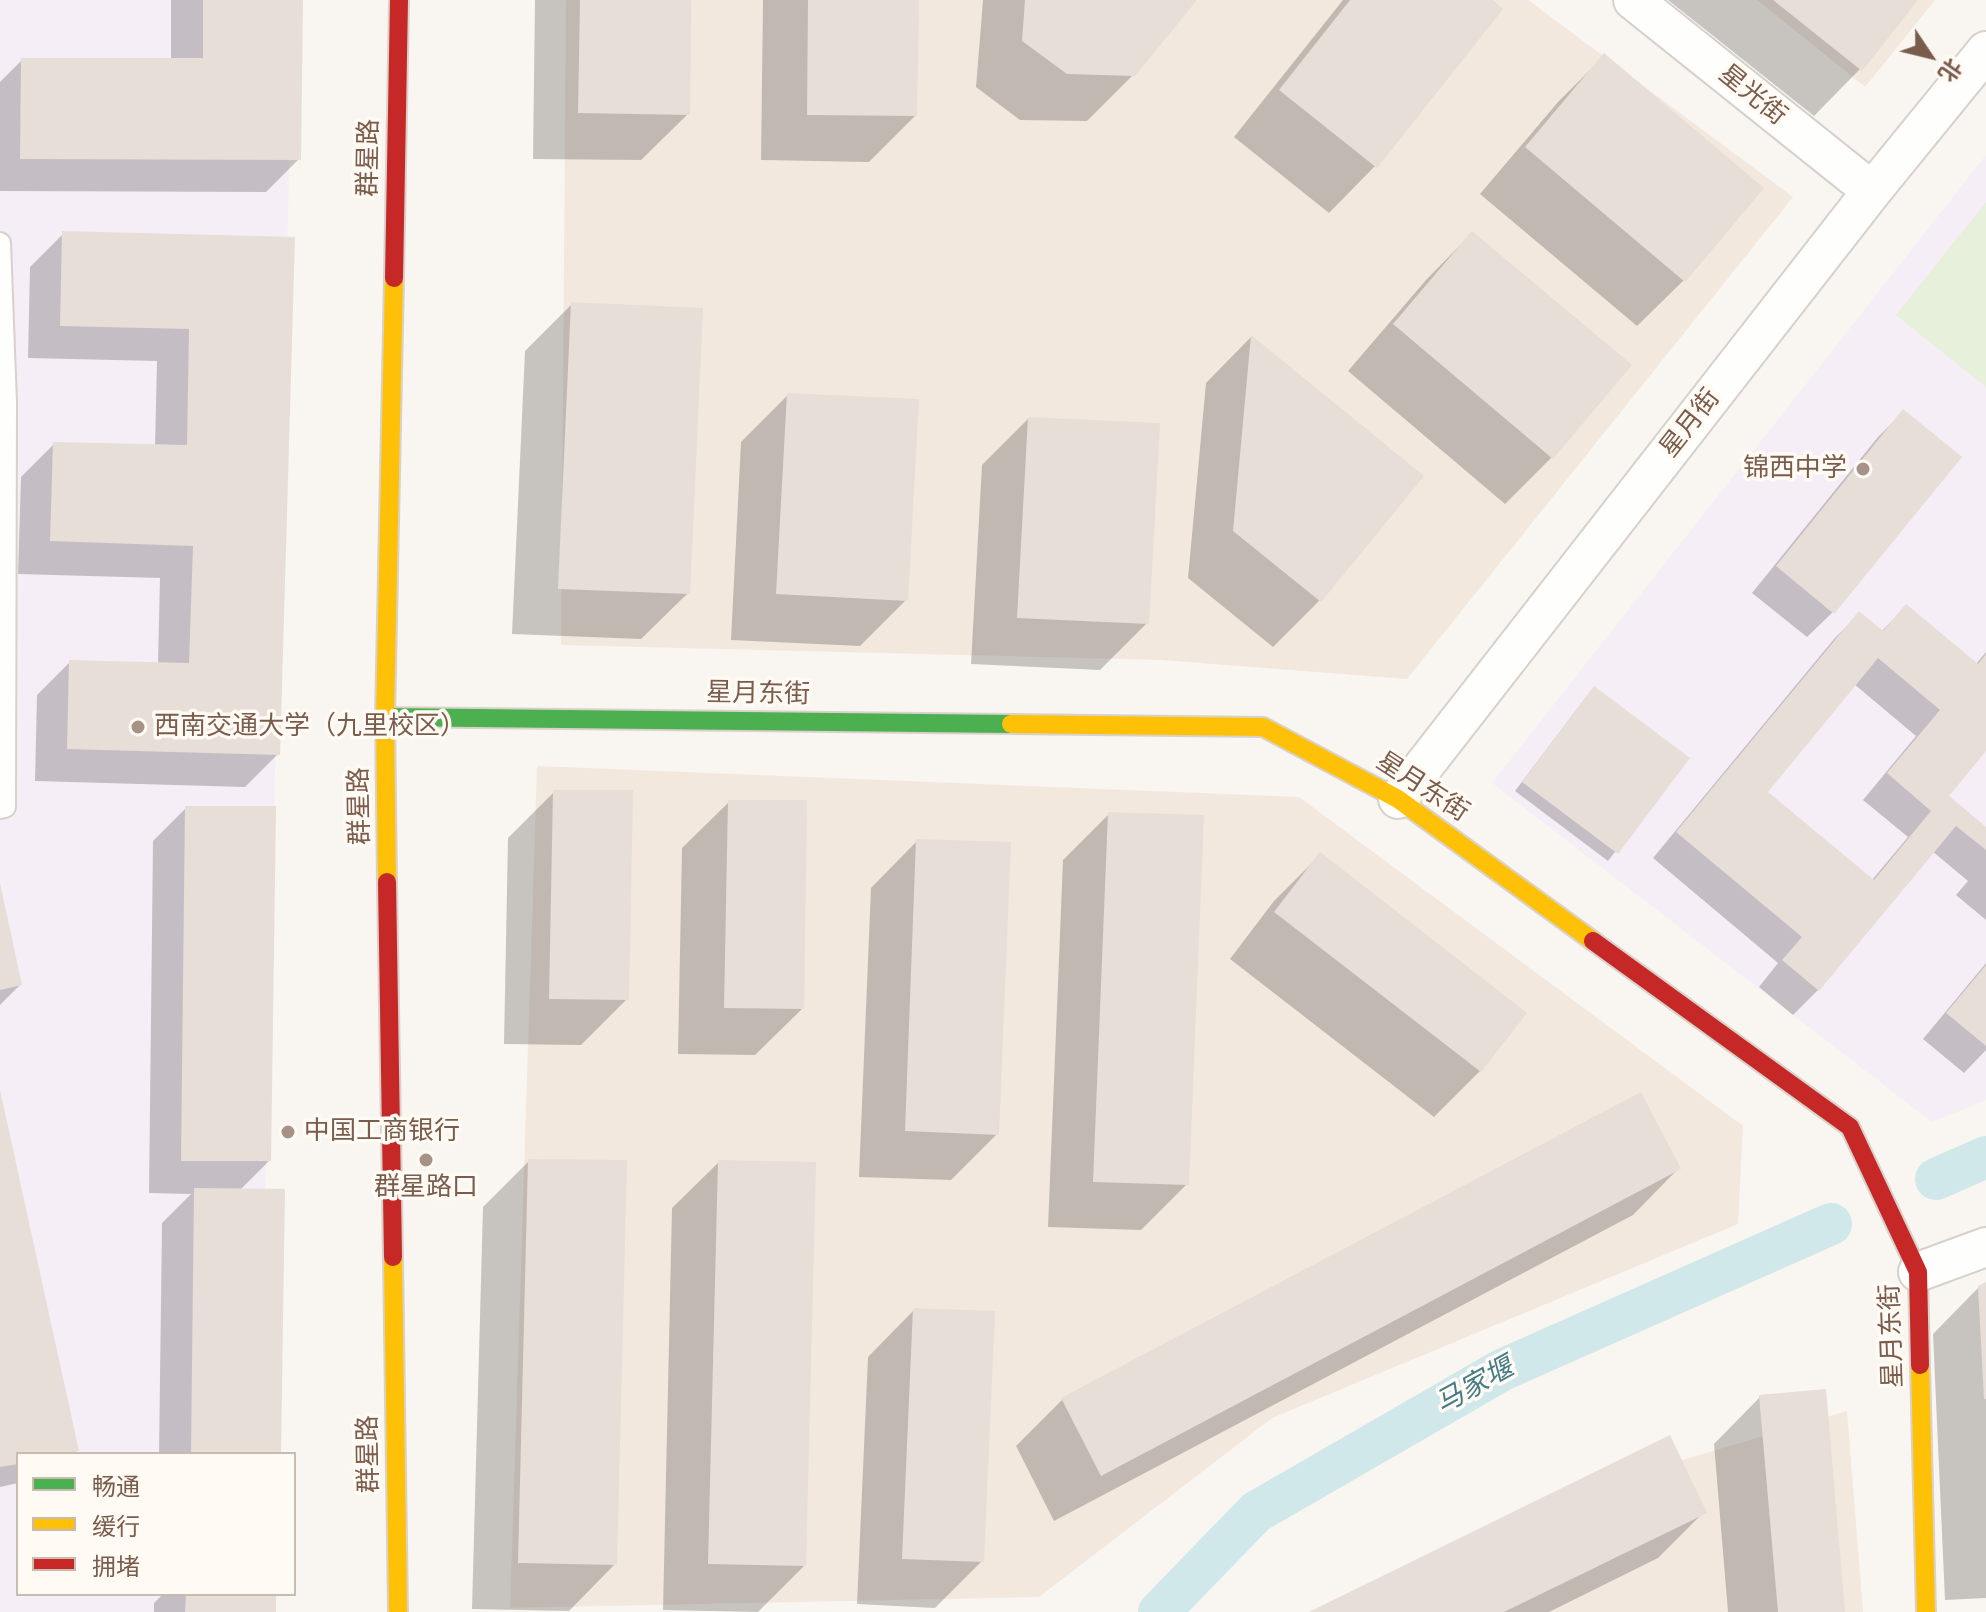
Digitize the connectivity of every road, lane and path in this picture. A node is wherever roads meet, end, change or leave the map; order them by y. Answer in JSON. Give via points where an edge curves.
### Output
{"nodes":[{"id":1,"x":399,"y":0,"type":"edge"},
{"id":2,"x":1633,"y":0,"type":"edge"},
{"id":3,"x":1986,"y":51,"type":"edge"},
{"id":4,"x":1872,"y":191,"type":"junction"},
{"id":5,"x":0,"y":243,"type":"edge"},
{"id":6,"x":3,"y":403,"type":"edge"},
{"id":7,"x":385,"y":717,"type":"junction"},
{"id":8,"x":1398,"y":799,"type":"junction"},
{"id":9,"x":0,"y":808,"type":"edge"},
{"id":10,"x":1986,"y":1247,"type":"edge"},
{"id":11,"x":1918,"y":1272,"type":"junction"},
{"id":12,"x":398,"y":1612,"type":"edge"},
{"id":13,"x":1926,"y":1612,"type":"edge"}],
"edges":[{"from":1,"to":7,"type":"street","name":"群星路"},
{"from":2,"to":4,"type":"street","name":"星光街"},
{"from":3,"to":4,"type":"street","name":"星月街"},
{"from":4,"to":8,"type":"street","name":"星月街"},
{"from":5,"to":6,"type":"lane"},
{"from":6,"to":9,"type":"lane","via":[[5,807]]},
{"from":7,"to":8,"type":"street","name":"星月东街","via":[[1263,727]]},
{"from":7,"to":12,"type":"street","name":"群星路"},
{"from":8,"to":11,"type":"street","name":"星月东街","via":[[1850,1127]]},
{"from":10,"to":11,"type":"street"},
{"from":11,"to":13,"type":"street","name":"星月东街"}]}
